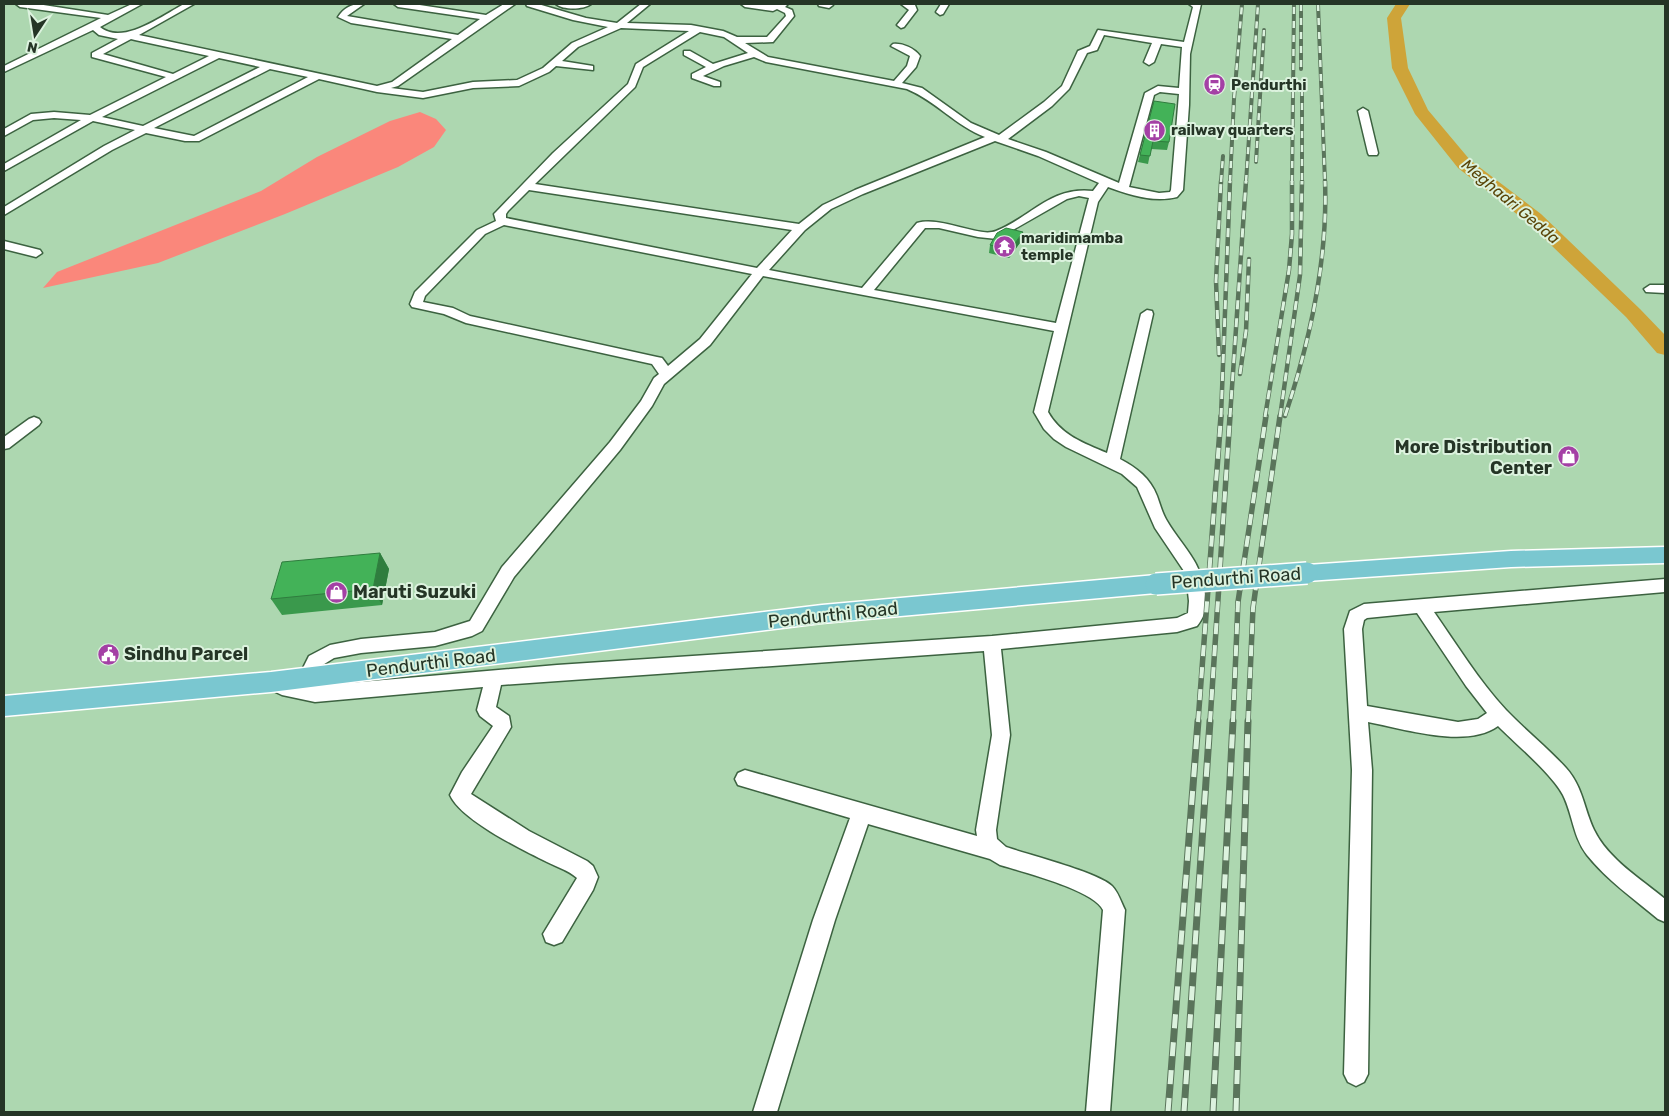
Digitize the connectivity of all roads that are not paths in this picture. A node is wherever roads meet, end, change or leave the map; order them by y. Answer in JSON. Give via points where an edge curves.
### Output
{"nodes":[{"id":1,"x":20,"y":4,"type":"edge"},
{"id":2,"x":138,"y":4,"type":"edge"},
{"id":3,"x":190,"y":4,"type":"edge"},
{"id":4,"x":360,"y":4,"type":"edge"},
{"id":5,"x":398,"y":4,"type":"edge"},
{"id":6,"x":511,"y":4,"type":"edge"},
{"id":7,"x":530,"y":4,"type":"edge"},
{"id":8,"x":560,"y":4,"type":"edge"},
{"id":9,"x":587,"y":4,"type":"edge"},
{"id":10,"x":646,"y":4,"type":"edge"},
{"id":11,"x":745,"y":4,"type":"edge"},
{"id":12,"x":905,"y":4,"type":"edge"},
{"id":13,"x":945,"y":4,"type":"edge"},
{"id":14,"x":1196,"y":4,"type":"edge"},
{"id":15,"x":782,"y":6,"type":"edge"},
{"id":16,"x":940,"y":12,"type":"dead end"},
{"id":17,"x":488,"y":18,"type":"junction"},
{"id":18,"x":102,"y":22,"type":"junction"},
{"id":19,"x":901,"y":25,"type":"dead end"},
{"id":20,"x":618,"y":26,"type":"junction"},
{"id":21,"x":698,"y":29,"type":"junction"},
{"id":22,"x":130,"y":36,"type":"junction"},
{"id":23,"x":459,"y":38,"type":"junction"},
{"id":24,"x":738,"y":40,"type":"junction"},
{"id":25,"x":1158,"y":40,"type":"junction"},
{"id":26,"x":1186,"y":45,"type":"junction"},
{"id":27,"x":896,"y":46,"type":"dead end"},
{"id":28,"x":687,"y":53,"type":"dead end"},
{"id":29,"x":754,"y":54,"type":"junction"},
{"id":30,"x":218,"y":55,"type":"junction"},
{"id":31,"x":1149,"y":62,"type":"dead end"},
{"id":32,"x":554,"y":63,"type":"junction"},
{"id":33,"x":268,"y":66,"type":"junction"},
{"id":34,"x":712,"y":67,"type":"junction"},
{"id":35,"x":590,"y":68,"type":"dead end"},
{"id":36,"x":4,"y":69,"type":"edge"},
{"id":37,"x":175,"y":77,"type":"junction"},
{"id":38,"x":316,"y":77,"type":"junction"},
{"id":39,"x":717,"y":84,"type":"dead end"},
{"id":40,"x":896,"y":84,"type":"junction"},
{"id":41,"x":381,"y":89,"type":"junction"},
{"id":42,"x":1184,"y":91,"type":"junction"},
{"id":43,"x":1363,"y":111,"type":"dead end"},
{"id":44,"x":92,"y":118,"type":"junction"},
{"id":45,"x":144,"y":129,"type":"junction"},
{"id":46,"x":4,"y":133,"type":"edge"},
{"id":47,"x":998,"y":138,"type":"junction"},
{"id":48,"x":1373,"y":153,"type":"dead end"},
{"id":49,"x":6,"y":165,"type":"edge"},
{"id":50,"x":1108,"y":182,"type":"junction"},
{"id":51,"x":526,"y":186,"type":"junction"},
{"id":52,"x":1123,"y":187,"type":"junction"},
{"id":53,"x":1095,"y":195,"type":"junction"},
{"id":54,"x":4,"y":212,"type":"edge"},
{"id":55,"x":504,"y":221,"type":"junction"},
{"id":56,"x":801,"y":228,"type":"junction"},
{"id":57,"x":4,"y":245,"type":"edge"},
{"id":58,"x":36,"y":253,"type":"dead end"},
{"id":59,"x":760,"y":272,"type":"junction"},
{"id":60,"x":1650,"y":289,"type":"dead end"},
{"id":61,"x":1665,"y":289,"type":"edge"},
{"id":62,"x":866,"y":293,"type":"junction"},
{"id":63,"x":1147,"y":314,"type":"dead end"},
{"id":64,"x":1060,"y":328,"type":"junction"},
{"id":65,"x":666,"y":373,"type":"junction"},
{"id":66,"x":34,"y":422,"type":"dead end"},
{"id":67,"x":4,"y":444,"type":"edge"},
{"id":68,"x":1112,"y":462,"type":"junction"},
{"id":69,"x":1665,"y":555,"type":"edge"},
{"id":70,"x":1665,"y":585,"type":"edge"},
{"id":71,"x":1421,"y":606,"type":"junction"},
{"id":72,"x":992,"y":643,"type":"junction"},
{"id":73,"x":307,"y":678,"type":"junction"},
{"id":74,"x":494,"y":679,"type":"junction"},
{"id":75,"x":271,"y":682,"type":"junction"},
{"id":76,"x":4,"y":706,"type":"edge"},
{"id":77,"x":1360,"y":713,"type":"junction"},
{"id":78,"x":1499,"y":715,"type":"junction"},
{"id":79,"x":745,"y":779,"type":"dead end"},
{"id":80,"x":862,"y":813,"type":"junction"},
{"id":81,"x":992,"y":850,"type":"junction"},
{"id":82,"x":1665,"y":912,"type":"edge"},
{"id":83,"x":554,"y":934,"type":"dead end"},
{"id":84,"x":1356,"y":1074,"type":"dead end"},
{"id":85,"x":765,"y":1112,"type":"edge"},
{"id":86,"x":1098,"y":1112,"type":"edge"}],
"edges":[{"from":1,"to":18,"type":"street","via":[[103,15]]},
{"from":2,"to":18,"type":"street"},
{"from":3,"to":22,"type":"street"},
{"from":4,"to":23,"type":"street","via":[[342,17]]},
{"from":5,"to":17,"type":"street"},
{"from":6,"to":17,"type":"street"},
{"from":7,"to":20,"type":"street"},
{"from":8,"to":9,"type":"street"},
{"from":10,"to":20,"type":"street"},
{"from":11,"to":15,"type":"street"},
{"from":12,"to":19,"type":"street","via":[[913,10]]},
{"from":13,"to":16,"type":"street"},
{"from":14,"to":26,"type":"street"},
{"from":15,"to":24,"type":"street","via":[[790,16],[770,40]]},
{"from":17,"to":23,"type":"street"},
{"from":18,"to":22,"type":"street","via":[[96,29],[102,33]]},
{"from":18,"to":36,"type":"street"},
{"from":20,"to":21,"type":"street"},
{"from":20,"to":32,"type":"street","via":[[575,45]]},
{"from":21,"to":24,"type":"street"},
{"from":21,"to":51,"type":"street","via":[[639,66],[632,85]]},
{"from":22,"to":30,"type":"street"},
{"from":22,"to":37,"type":"street","via":[[100,50],[96,56]]},
{"from":23,"to":41,"type":"street","via":[[395,84]]},
{"from":24,"to":29,"type":"street"},
{"from":25,"to":26,"type":"street"},
{"from":25,"to":31,"type":"street"},
{"from":25,"to":47,"type":"street","via":[[1101,32],[1094,48],[1083,51],[1066,87],[1042,109]]},
{"from":26,"to":42,"type":"street"},
{"from":27,"to":40,"type":"street","via":[[915,56],[911,67]]},
{"from":28,"to":34,"type":"street"},
{"from":29,"to":34,"type":"street"},
{"from":29,"to":40,"type":"street","via":[[787,64]]},
{"from":30,"to":33,"type":"street"},
{"from":30,"to":37,"type":"street"},
{"from":32,"to":35,"type":"street"},
{"from":32,"to":41,"type":"street","via":[[542,73],[514,85],[473,85],[423,95]]},
{"from":33,"to":38,"type":"street"},
{"from":33,"to":45,"type":"street"},
{"from":34,"to":39,"type":"street","via":[[695,76]]},
{"from":37,"to":44,"type":"street"},
{"from":38,"to":41,"type":"street"},
{"from":38,"to":45,"type":"street","via":[[199,138]]},
{"from":40,"to":47,"type":"street","via":[[923,92],[968,126]]},
{"from":42,"to":52,"type":"street","via":[[1158,89],[1150,93]]},
{"from":42,"to":52,"type":"street","via":[[1176,190],[1158,196]]},
{"from":43,"to":48,"type":"street"},
{"from":44,"to":45,"type":"street"},
{"from":44,"to":46,"type":"street","via":[[40,115]]},
{"from":44,"to":49,"type":"street"},
{"from":45,"to":54,"type":"street"},
{"from":47,"to":50,"type":"street"},
{"from":47,"to":56,"type":"street","via":[[835,203]]},
{"from":50,"to":52,"type":"street"},
{"from":50,"to":53,"type":"street"},
{"from":51,"to":55,"type":"street","via":[[500,214]]},
{"from":51,"to":56,"type":"street"},
{"from":53,"to":62,"type":"street","via":[[1074,193],[1064,196],[997,235],[988,236],[933,224],[921,225]]},
{"from":53,"to":64,"type":"street"},
{"from":55,"to":59,"type":"street"},
{"from":55,"to":65,"type":"street","via":[[481,232],[419,295],[416,304],[466,319],[657,361]]},
{"from":56,"to":59,"type":"street"},
{"from":57,"to":58,"type":"street"},
{"from":59,"to":62,"type":"street"},
{"from":59,"to":65,"type":"street","via":[[705,342]]},
{"from":60,"to":61,"type":"street"},
{"from":62,"to":64,"type":"street"},
{"from":63,"to":68,"type":"street"},
{"from":64,"to":68,"type":"street","via":[[1041,412],[1044,420],[1050,429],[1070,443]]},
{"from":65,"to":73,"type":"street","via":[[615,446],[508,572],[472,630],[435,639],[330,652],[316,661]]},
{"from":66,"to":67,"type":"street"},
{"from":68,"to":72,"type":"street","via":[[1140,480],[1157,518],[1193,573],[1198,604],[1195,618],[1177,625]]},
{"from":69,"to":73,"type":"main road","name":"Pendurthi Road","bridge":true,"via":[[1511,559],[1307,573],[822,614]]},
{"from":70,"to":71,"type":"street"},
{"from":71,"to":77,"type":"street","via":[[1364,611],[1356,616],[1353,629]]},
{"from":71,"to":78,"type":"street"},
{"from":72,"to":74,"type":"street"},
{"from":72,"to":81,"type":"street","via":[[1001,735],[986,830]]},
{"from":73,"to":75,"type":"main road","name":"Pendurthi Road"},
{"from":74,"to":75,"type":"street","via":[[315,694],[288,690]]},
{"from":74,"to":83,"type":"street","via":[[486,710],[502,722],[502,727],[460,795],[516,836],[586,872],[586,883]]},
{"from":75,"to":76,"type":"main road","name":"Pendurthi Road"},
{"from":77,"to":78,"type":"street","via":[[1458,730],[1482,727]]},
{"from":77,"to":84,"type":"street","via":[[1362,770]]},
{"from":78,"to":82,"type":"street","via":[[1560,775],[1572,792],[1593,847],[1608,864]]},
{"from":79,"to":80,"type":"street"},
{"from":80,"to":81,"type":"street"},
{"from":80,"to":85,"type":"street","via":[[824,920]]},
{"from":81,"to":86,"type":"street","via":[[1103,892],[1114,910]]}]}
